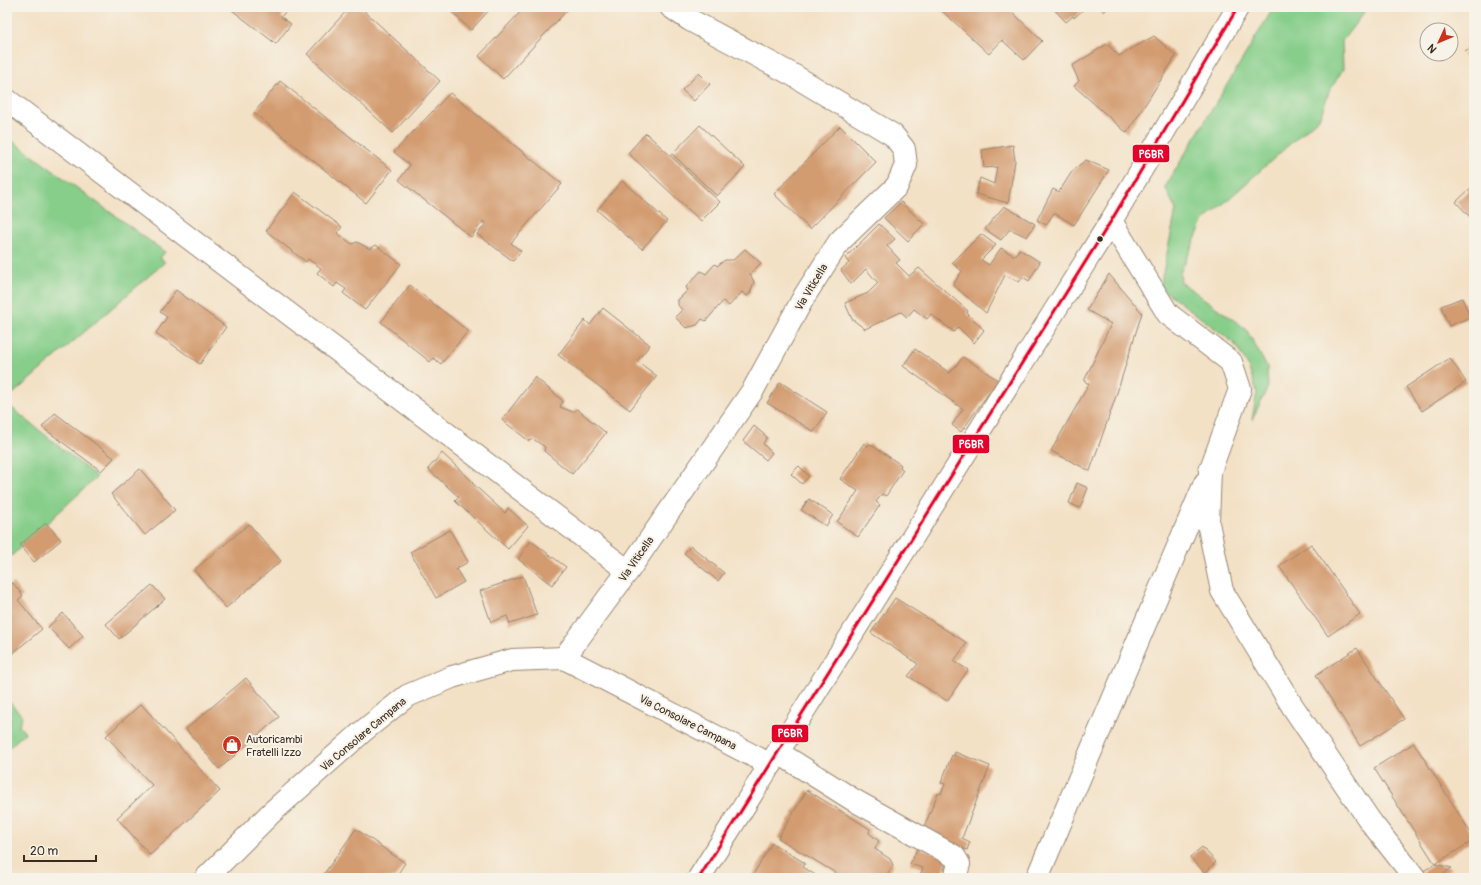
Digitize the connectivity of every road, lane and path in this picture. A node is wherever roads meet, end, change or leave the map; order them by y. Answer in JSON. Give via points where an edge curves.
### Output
{"nodes":[{"id":1,"x":671,"y":7,"type":"edge"},
{"id":2,"x":1238,"y":7,"type":"edge"},
{"id":3,"x":7,"y":100,"type":"edge"},
{"id":4,"x":1111,"y":221,"type":"junction"},
{"id":5,"x":1210,"y":471,"type":"junction"},
{"id":6,"x":628,"y":571,"type":"junction"},
{"id":7,"x":564,"y":658,"type":"junction"},
{"id":8,"x":775,"y":759,"type":"junction"},
{"id":9,"x":206,"y":878,"type":"edge"},
{"id":10,"x":699,"y":878,"type":"edge"},
{"id":11,"x":955,"y":878,"type":"edge"},
{"id":12,"x":1037,"y":878,"type":"edge"},
{"id":13,"x":1415,"y":878,"type":"edge"}],
"edges":[{"from":1,"to":6,"type":"street","name":"Via Viticella","via":[[690,20],[793,75],[893,135],[904,149],[906,165],[897,186],[839,242],[805,296],[753,390]]},
{"from":2,"to":4,"type":"street"},
{"from":3,"to":6,"type":"street"},
{"from":4,"to":5,"type":"street","via":[[1168,314],[1231,362],[1240,390]]},
{"from":4,"to":8,"type":"street"},
{"from":5,"to":12,"type":"street"},
{"from":5,"to":13,"type":"street","via":[[1208,523],[1222,591],[1310,733],[1370,821]]},
{"from":6,"to":7,"type":"street","name":"Via Viticella"},
{"from":7,"to":8,"type":"street","name":"Via Consolare Campana"},
{"from":7,"to":9,"type":"street","name":"Via Consolare Campana","via":[[512,660],[452,677],[407,696],[276,808]]},
{"from":8,"to":10,"type":"street"},
{"from":8,"to":11,"type":"street","name":"Via Consolare Campana","via":[[954,856],[959,864]]}]}
